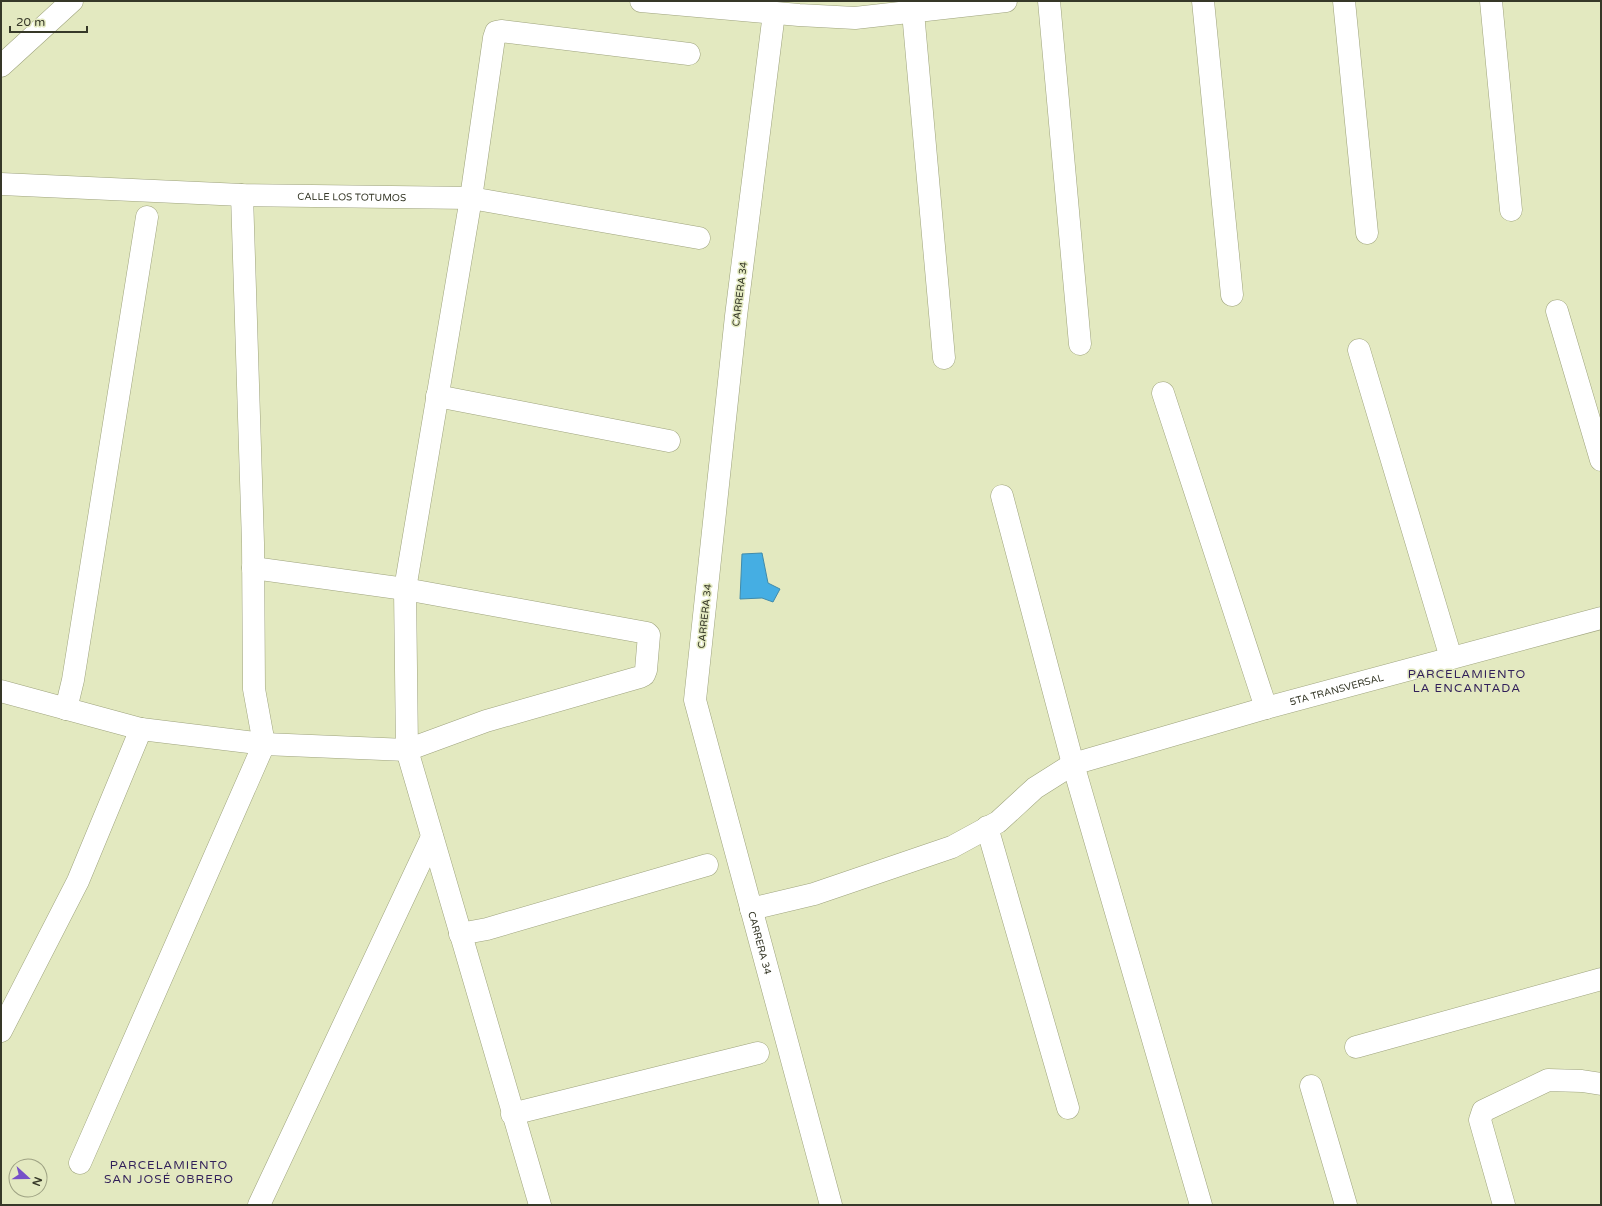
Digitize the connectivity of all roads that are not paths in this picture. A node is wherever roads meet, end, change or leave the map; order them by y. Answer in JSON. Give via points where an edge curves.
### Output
{"nodes":[{"id":1,"x":641,"y":1,"type":"edge"},
{"id":2,"x":1006,"y":1,"type":"edge"},
{"id":3,"x":1049,"y":1,"type":"edge"},
{"id":4,"x":1203,"y":1,"type":"edge"},
{"id":5,"x":1344,"y":1,"type":"edge"},
{"id":6,"x":1491,"y":1,"type":"edge"},
{"id":7,"x":69,"y":2,"type":"edge"},
{"id":8,"x":667,"y":2,"type":"edge"},
{"id":9,"x":913,"y":12,"type":"junction"},
{"id":10,"x":774,"y":13,"type":"junction"},
{"id":11,"x":689,"y":54,"type":"dead end"},
{"id":12,"x":1,"y":66,"type":"edge"},
{"id":13,"x":1,"y":184,"type":"edge"},
{"id":14,"x":242,"y":194,"type":"junction"},
{"id":15,"x":471,"y":198,"type":"junction"},
{"id":16,"x":1511,"y":210,"type":"dead end"},
{"id":17,"x":147,"y":217,"type":"dead end"},
{"id":18,"x":1367,"y":233,"type":"dead end"},
{"id":19,"x":699,"y":238,"type":"dead end"},
{"id":20,"x":1232,"y":295,"type":"dead end"},
{"id":21,"x":1557,"y":311,"type":"dead end"},
{"id":22,"x":1080,"y":344,"type":"dead end"},
{"id":23,"x":1359,"y":350,"type":"dead end"},
{"id":24,"x":944,"y":358,"type":"dead end"},
{"id":25,"x":1163,"y":393,"type":"dead end"},
{"id":26,"x":437,"y":396,"type":"junction"},
{"id":27,"x":669,"y":441,"type":"dead end"},
{"id":28,"x":1601,"y":460,"type":"edge"},
{"id":29,"x":1002,"y":496,"type":"dead end"},
{"id":30,"x":253,"y":568,"type":"junction"},
{"id":31,"x":404,"y":588,"type":"junction"},
{"id":32,"x":1601,"y":618,"type":"edge"},
{"id":33,"x":1451,"y":658,"type":"junction"},
{"id":34,"x":1,"y":691,"type":"edge"},
{"id":35,"x":1266,"y":708,"type":"junction"},
{"id":36,"x":66,"y":709,"type":"junction"},
{"id":37,"x":141,"y":729,"type":"junction"},
{"id":38,"x":264,"y":744,"type":"junction"},
{"id":39,"x":407,"y":750,"type":"junction"},
{"id":40,"x":1073,"y":764,"type":"junction"},
{"id":41,"x":987,"y":828,"type":"junction"},
{"id":42,"x":432,"y":837,"type":"junction"},
{"id":43,"x":707,"y":865,"type":"dead end"},
{"id":44,"x":751,"y":909,"type":"junction"},
{"id":45,"x":460,"y":934,"type":"junction"},
{"id":46,"x":1601,"y":979,"type":"edge"},
{"id":47,"x":1,"y":1031,"type":"edge"},
{"id":48,"x":1356,"y":1047,"type":"dead end"},
{"id":49,"x":758,"y":1053,"type":"dead end"},
{"id":50,"x":1601,"y":1084,"type":"edge"},
{"id":51,"x":1312,"y":1086,"type":"dead end"},
{"id":52,"x":1068,"y":1108,"type":"dead end"},
{"id":53,"x":512,"y":1114,"type":"junction"},
{"id":54,"x":80,"y":1163,"type":"dead end"},
{"id":55,"x":259,"y":1205,"type":"edge"},
{"id":56,"x":540,"y":1205,"type":"edge"},
{"id":57,"x":831,"y":1205,"type":"edge"},
{"id":58,"x":1201,"y":1205,"type":"edge"},
{"id":59,"x":1346,"y":1205,"type":"edge"},
{"id":60,"x":1504,"y":1205,"type":"edge"}],
"edges":[{"from":1,"to":8,"type":"street"},
{"from":2,"to":9,"type":"street"},
{"from":3,"to":22,"type":"street"},
{"from":4,"to":20,"type":"street"},
{"from":5,"to":18,"type":"street"},
{"from":6,"to":16,"type":"street"},
{"from":7,"to":12,"type":"street"},
{"from":8,"to":10,"type":"street"},
{"from":9,"to":10,"type":"street","via":[[855,18]]},
{"from":9,"to":24,"type":"street"},
{"from":10,"to":44,"type":"street","name":"CARRERA 34","via":[[736,316],[695,700]]},
{"from":11,"to":15,"type":"street","via":[[496,32]]},
{"from":13,"to":14,"type":"street","name":"CALLE LOS TOTUMOS"},
{"from":14,"to":15,"type":"street","name":"CALLE LOS TOTUMOS"},
{"from":14,"to":30,"type":"street"},
{"from":15,"to":19,"type":"street","name":"CALLE LOS TOTUMOS"},
{"from":15,"to":26,"type":"street"},
{"from":17,"to":36,"type":"street","via":[[73,680]]},
{"from":21,"to":28,"type":"street"},
{"from":23,"to":33,"type":"street"},
{"from":25,"to":35,"type":"street"},
{"from":26,"to":27,"type":"street"},
{"from":26,"to":31,"type":"street"},
{"from":29,"to":40,"type":"street"},
{"from":30,"to":31,"type":"street"},
{"from":30,"to":38,"type":"street","via":[[254,689]]},
{"from":31,"to":39,"type":"street"},
{"from":31,"to":39,"type":"street","via":[[644,632],[649,635],[644,675],[486,721]]},
{"from":32,"to":33,"type":"street","name":"5TA TRANSVERSAL"},
{"from":33,"to":35,"type":"street","name":"5TA TRANSVERSAL"},
{"from":34,"to":36,"type":"street"},
{"from":35,"to":40,"type":"street","name":"5TA TRANSVERSAL"},
{"from":36,"to":37,"type":"street"},
{"from":37,"to":38,"type":"street"},
{"from":37,"to":47,"type":"street","via":[[78,881]]},
{"from":38,"to":39,"type":"street"},
{"from":38,"to":54,"type":"street"},
{"from":39,"to":42,"type":"street"},
{"from":40,"to":41,"type":"street","name":"5TA TRANSVERSAL","via":[[1035,788],[998,822]]},
{"from":40,"to":58,"type":"street"},
{"from":41,"to":44,"type":"street","name":"5TA TRANSVERSAL","via":[[945,850],[814,894]]},
{"from":41,"to":52,"type":"street"},
{"from":42,"to":45,"type":"street"},
{"from":42,"to":55,"type":"street"},
{"from":43,"to":45,"type":"street","via":[[487,929]]},
{"from":44,"to":57,"type":"street","name":"CARRERA 34"},
{"from":45,"to":53,"type":"street"},
{"from":46,"to":48,"type":"street"},
{"from":49,"to":53,"type":"street"},
{"from":50,"to":60,"type":"street","via":[[1548,1080],[1483,1111],[1480,1120]]},
{"from":51,"to":59,"type":"street"},
{"from":53,"to":56,"type":"street"}]}
